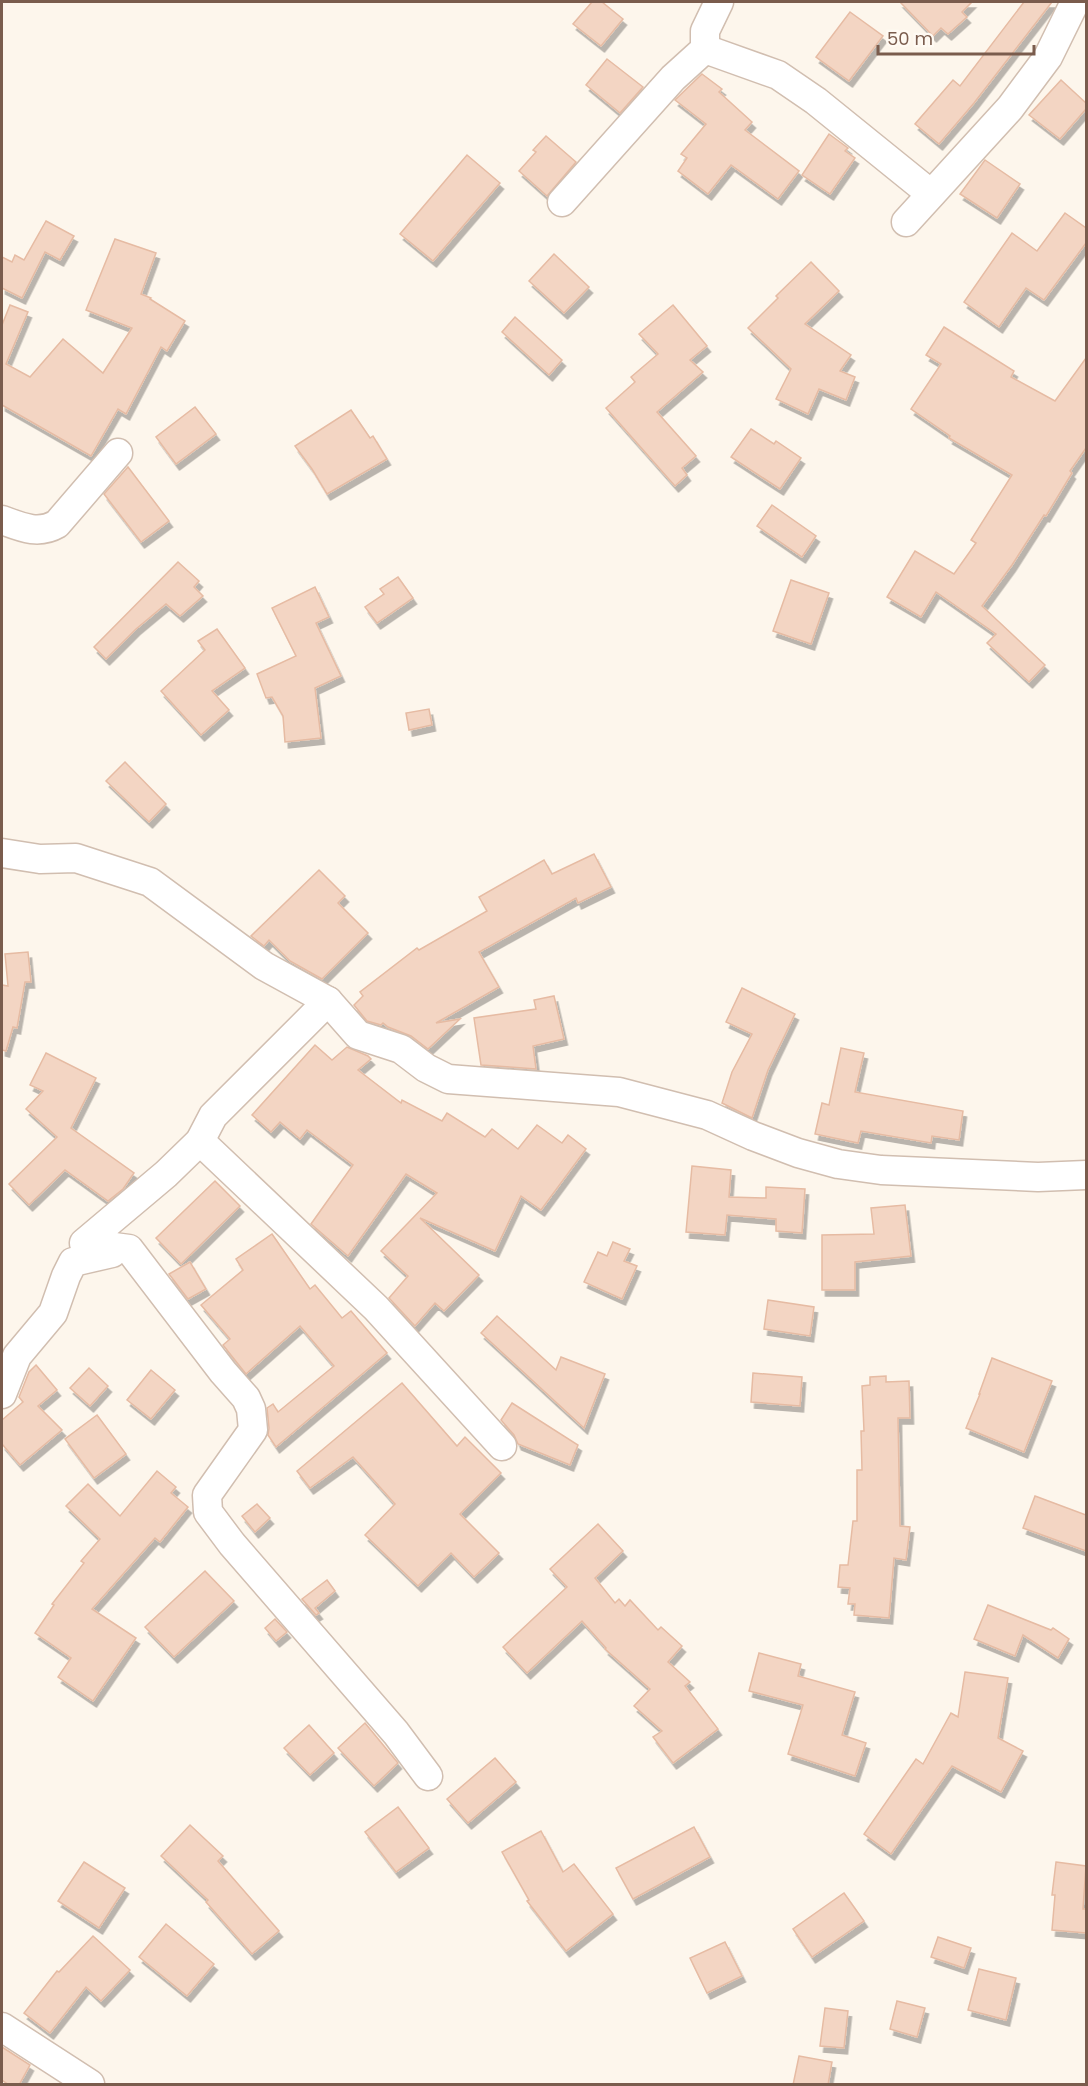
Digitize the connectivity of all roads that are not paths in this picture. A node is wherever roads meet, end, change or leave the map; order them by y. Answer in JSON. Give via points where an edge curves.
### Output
{"nodes":[{"id":1,"x":719,"y":2,"type":"edge"},
{"id":2,"x":1075,"y":2,"type":"edge"},
{"id":3,"x":705,"y":49,"type":"junction"},
{"id":4,"x":931,"y":194,"type":"junction"},
{"id":5,"x":562,"y":202,"type":"dead end"},
{"id":6,"x":906,"y":222,"type":"dead end"},
{"id":7,"x":118,"y":453,"type":"dead end"},
{"id":8,"x":2,"y":520,"type":"edge"},
{"id":9,"x":2,"y":853,"type":"edge"},
{"id":10,"x":328,"y":1000,"type":"junction"},
{"id":11,"x":200,"y":1141,"type":"junction"},
{"id":12,"x":1086,"y":1175,"type":"edge"},
{"id":13,"x":129,"y":1249,"type":"junction"},
{"id":14,"x":2,"y":1394,"type":"edge"},
{"id":15,"x":502,"y":1446,"type":"dead end"},
{"id":16,"x":428,"y":1776,"type":"dead end"},
{"id":17,"x":2,"y":2027,"type":"edge"},
{"id":18,"x":90,"y":2085,"type":"edge"}],
"edges":[{"from":1,"to":3,"type":"street","via":[[705,32]]},
{"from":2,"to":4,"type":"street","via":[[1048,57],[1010,108]]},
{"from":3,"to":4,"type":"street","via":[[778,75]]},
{"from":3,"to":5,"type":"street","via":[[673,78]]},
{"from":4,"to":6,"type":"street"},
{"from":7,"to":8,"type":"street","via":[[57,524],[47,530],[35,531]]},
{"from":9,"to":10,"type":"street","via":[[40,859],[76,858],[150,882],[264,966]]},
{"from":10,"to":11,"type":"street","via":[[213,1116]]},
{"from":10,"to":12,"type":"street","via":[[358,1035],[401,1049],[448,1079],[619,1092],[707,1114],[753,1136],[838,1164],[881,1170],[1038,1177]]},
{"from":11,"to":13,"type":"street","via":[[84,1244]]},
{"from":11,"to":15,"type":"street","via":[[376,1308]]},
{"from":13,"to":14,"type":"street","via":[[74,1262],[53,1313],[17,1356]]},
{"from":13,"to":16,"type":"street","via":[[251,1409],[253,1430],[207,1495],[208,1512]]},
{"from":17,"to":18,"type":"street"}]}
